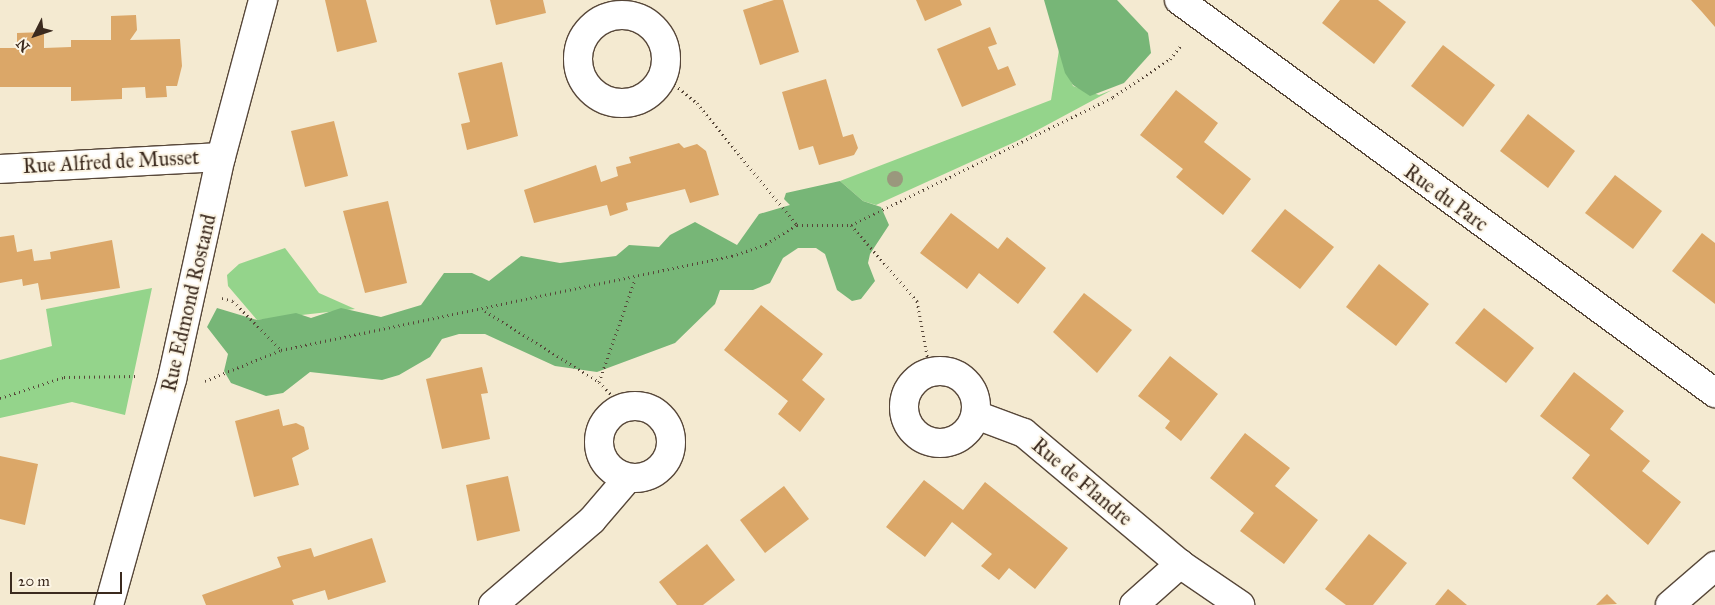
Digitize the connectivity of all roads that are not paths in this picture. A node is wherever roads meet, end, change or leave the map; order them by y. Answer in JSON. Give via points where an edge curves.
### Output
{"nodes":[{"id":1,"x":263,"y":0,"type":"edge"},
{"id":2,"x":1179,"y":0,"type":"edge"},
{"id":3,"x":628,"y":8,"type":"edge"},
{"id":4,"x":221,"y":157,"type":"junction"},
{"id":5,"x":0,"y":169,"type":"edge"},
{"id":6,"x":1715,"y":393,"type":"edge"},
{"id":7,"x":976,"y":415,"type":"junction"},
{"id":8,"x":628,"y":478,"type":"junction"},
{"id":9,"x":1180,"y":564,"type":"junction"},
{"id":10,"x":1715,"y":566,"type":"edge"},
{"id":11,"x":109,"y":605,"type":"edge"},
{"id":12,"x":493,"y":605,"type":"edge"},
{"id":13,"x":1134,"y":605,"type":"edge"},
{"id":14,"x":1240,"y":605,"type":"edge"},
{"id":15,"x":1670,"y":605,"type":"edge"}],
"edges":[{"from":1,"to":4,"type":"street","name":"Rue Edmond Rostand"},
{"from":2,"to":6,"type":"street","name":"Rue du Parc"},
{"from":3,"to":3,"type":"street","via":[[591,27],[579,48],[578,70],[584,83],[603,100],[628,104],[649,95],[663,75],[661,39]]},
{"from":4,"to":5,"type":"street","name":"Rue Alfred de Musset"},
{"from":4,"to":11,"type":"street","name":"Rue Edmond Rostand","via":[[172,379]]},
{"from":7,"to":7,"type":"street","via":[[964,435],[948,442],[930,442],[910,429],[905,418],[905,395],[911,384],[930,371],[943,370],[965,380],[977,402]]},
{"from":7,"to":9,"type":"street","name":"Rue de Flandre","via":[[1024,433]]},
{"from":8,"to":8,"type":"street","via":[[649,476],[670,456],[672,433],[654,409],[622,406],[600,426],[600,454],[610,469]]},
{"from":8,"to":12,"type":"street","via":[[592,520]]},
{"from":9,"to":13,"type":"street"},
{"from":9,"to":14,"type":"street","name":"Rue de Flandre"},
{"from":10,"to":15,"type":"street"}]}
